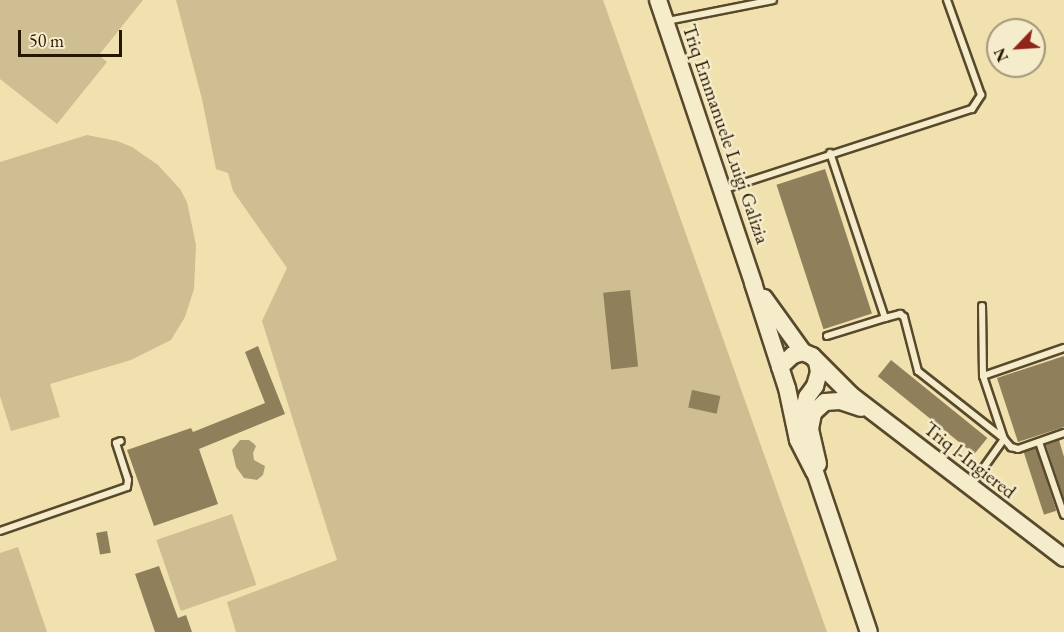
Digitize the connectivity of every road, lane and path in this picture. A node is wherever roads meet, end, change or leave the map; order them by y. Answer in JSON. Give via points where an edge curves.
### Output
{"nodes":[{"id":1,"x":658,"y":0,"type":"edge"},
{"id":2,"x":773,"y":0,"type":"edge"},
{"id":3,"x":947,"y":0,"type":"edge"},
{"id":4,"x":745,"y":3,"type":"edge"},
{"id":5,"x":665,"y":21,"type":"junction"},
{"id":6,"x":830,"y":153,"type":"junction"},
{"id":7,"x":722,"y":190,"type":"junction"},
{"id":8,"x":753,"y":282,"type":"junction"},
{"id":9,"x":982,"y":306,"type":"dead end"},
{"id":10,"x":885,"y":318,"type":"junction"},
{"id":11,"x":827,"y":336,"type":"dead end"},
{"id":12,"x":1064,"y":348,"type":"edge"},
{"id":13,"x":803,"y":352,"type":"junction"},
{"id":14,"x":818,"y":362,"type":"junction"},
{"id":15,"x":780,"y":367,"type":"junction"},
{"id":16,"x":983,"y":376,"type":"junction"},
{"id":17,"x":803,"y":388,"type":"junction"},
{"id":18,"x":851,"y":395,"type":"junction"},
{"id":19,"x":875,"y":412,"type":"junction"},
{"id":20,"x":1064,"y":433,"type":"edge"},
{"id":21,"x":1004,"y":439,"type":"junction"},
{"id":22,"x":121,"y":441,"type":"dead end"},
{"id":23,"x":1039,"y":442,"type":"junction"},
{"id":24,"x":814,"y":472,"type":"junction"},
{"id":25,"x":970,"y":488,"type":"junction"},
{"id":26,"x":830,"y":515,"type":"junction"},
{"id":27,"x":1064,"y":515,"type":"edge"},
{"id":28,"x":0,"y":531,"type":"edge"},
{"id":29,"x":1064,"y":558,"type":"edge"},
{"id":30,"x":869,"y":632,"type":"edge"}],
"edges":[{"from":1,"to":5,"type":"main road","name":"Triq Emmanuele Luigi Galizia"},
{"from":2,"to":4,"type":"lane"},
{"from":3,"to":6,"type":"lane","via":[[981,94],[977,104],[967,111]]},
{"from":4,"to":5,"type":"lane"},
{"from":5,"to":7,"type":"main road","name":"Triq Emmanuele Luigi Galizia"},
{"from":6,"to":7,"type":"lane"},
{"from":6,"to":10,"type":"lane"},
{"from":7,"to":8,"type":"main road","name":"Triq Emmanuele Luigi Galizia"},
{"from":8,"to":13,"type":"main road","name":"Triq Emmanuele Luigi Galizia"},
{"from":8,"to":15,"type":"main road","name":"Triq Emmanuele Luigi Galizia"},
{"from":9,"to":16,"type":"lane"},
{"from":10,"to":11,"type":"lane"},
{"from":10,"to":21,"type":"lane","via":[[900,314],[904,317],[918,371]]},
{"from":12,"to":16,"type":"lane"},
{"from":13,"to":14,"type":"main road","name":"Triq l-Ingiered"},
{"from":13,"to":15,"type":"main road","via":[[788,357]]},
{"from":14,"to":17,"type":"main road","via":[[819,372]]},
{"from":14,"to":18,"type":"main road","name":"Triq l-Ingiered"},
{"from":15,"to":17,"type":"main road","name":"Triq Emmanuele Luigi Galizia"},
{"from":16,"to":21,"type":"lane"},
{"from":17,"to":18,"type":"main road","name":"Triq l-Ingiered"},
{"from":17,"to":24,"type":"main road","name":"Triq Emmanuele Luigi Galizia","via":[[805,441]]},
{"from":17,"to":24,"type":"main road","name":"Triq Emmanuele Luigi Galizia","via":[[798,440]]},
{"from":18,"to":19,"type":"main road","name":"Triq l-Ingiered"},
{"from":19,"to":25,"type":"main road","name":"Triq l-Ingiered"},
{"from":19,"to":26,"type":"main road","via":[[840,401],[825,402],[813,413],[810,429]]},
{"from":20,"to":23,"type":"lane"},
{"from":21,"to":23,"type":"lane","via":[[1014,449]]},
{"from":21,"to":25,"type":"lane"},
{"from":22,"to":28,"type":"lane","via":[[116,442],[127,487]]},
{"from":23,"to":27,"type":"lane"},
{"from":24,"to":26,"type":"main road","name":"Triq Emmanuele Luigi Galizia"},
{"from":25,"to":29,"type":"main road","name":"Triq l-Ingiered"},
{"from":26,"to":30,"type":"main road","name":"Triq Emmanuele Luigi Galizia"}]}
